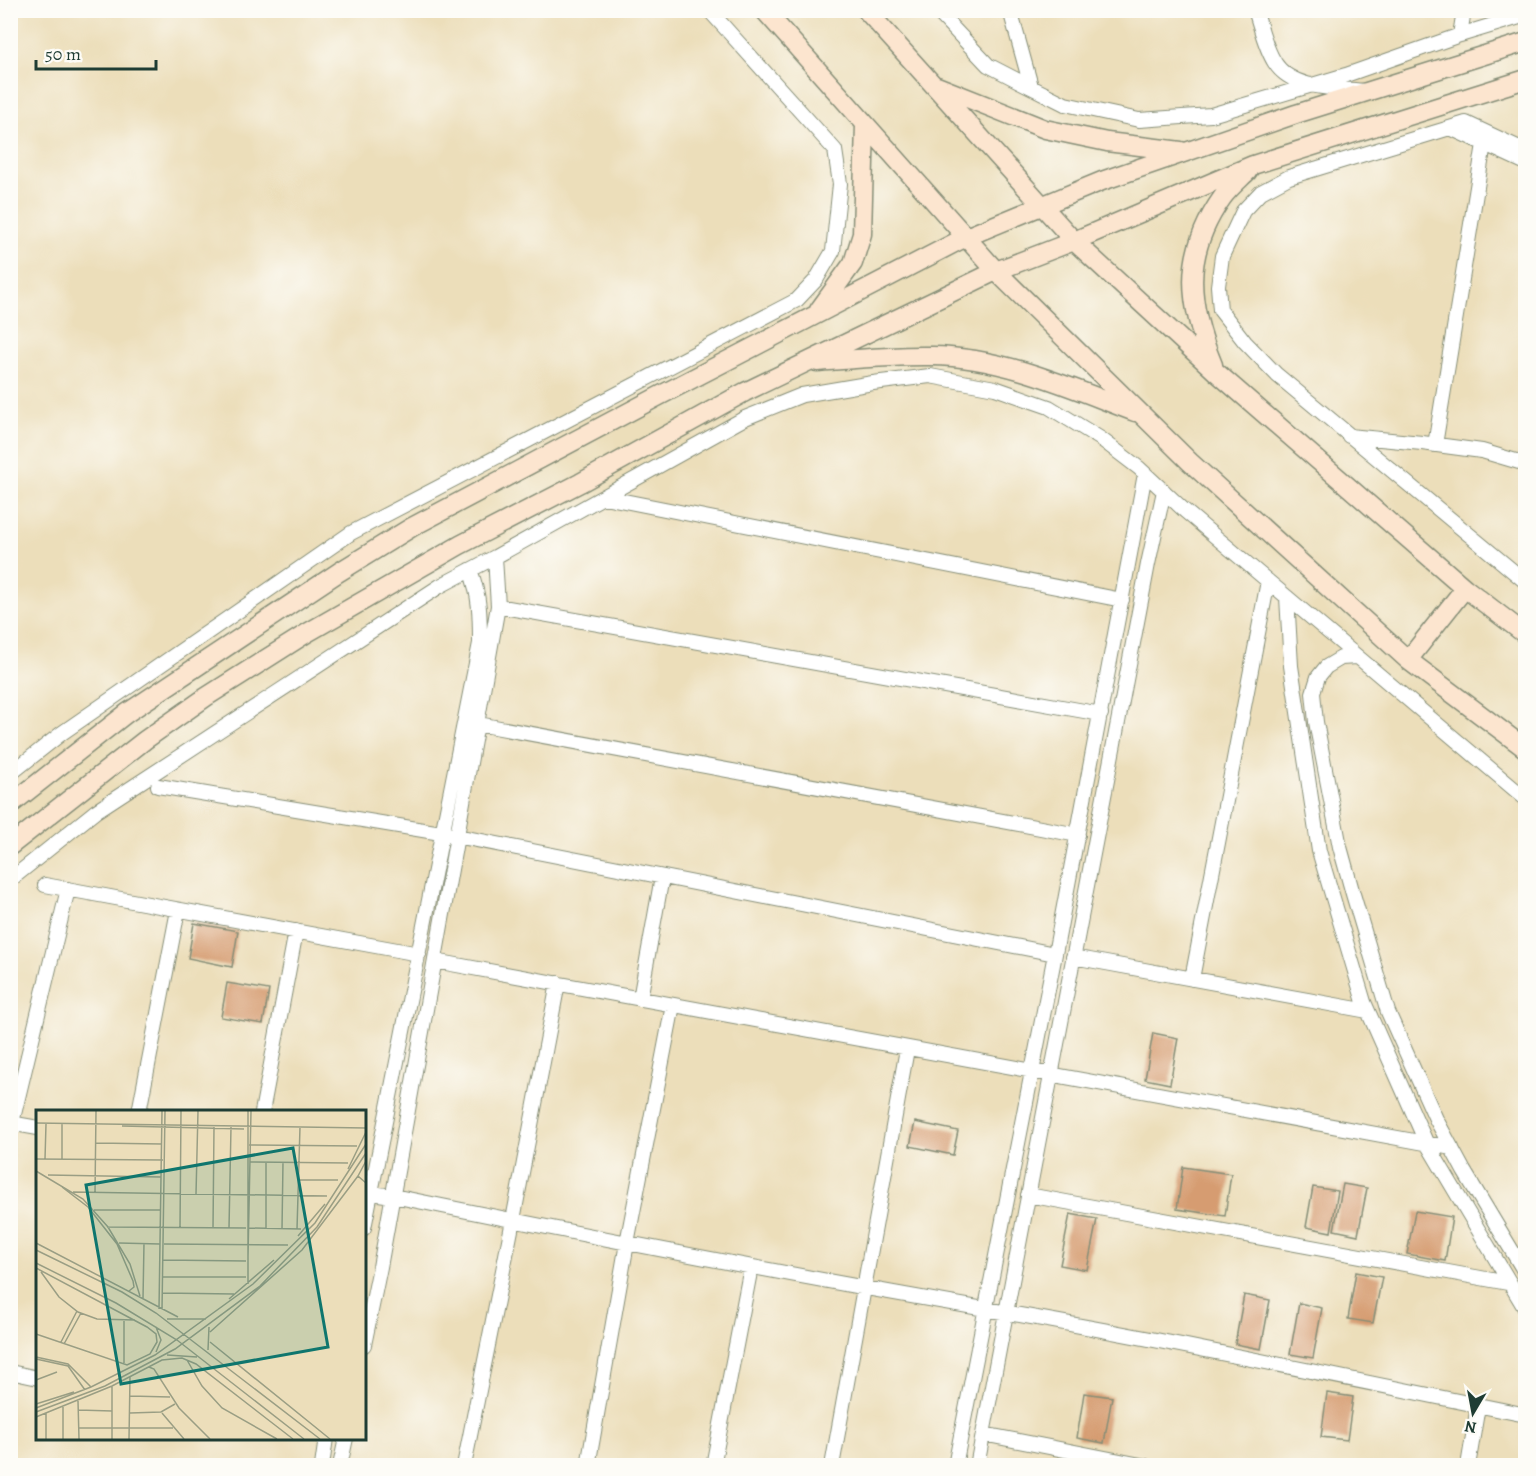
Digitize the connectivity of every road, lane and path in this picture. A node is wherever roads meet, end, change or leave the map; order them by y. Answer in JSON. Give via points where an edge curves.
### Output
{"nodes":[{"id":1,"x":709,"y":10,"type":"edge"},
{"id":2,"x":764,"y":10,"type":"edge"},
{"id":3,"x":866,"y":10,"type":"edge"},
{"id":4,"x":936,"y":10,"type":"edge"},
{"id":5,"x":1010,"y":10,"type":"edge"},
{"id":6,"x":1255,"y":10,"type":"edge"},
{"id":7,"x":1464,"y":10,"type":"edge"},
{"id":8,"x":1526,"y":15,"type":"edge"},
{"id":9,"x":1460,"y":35,"type":"junction"},
{"id":10,"x":1526,"y":42,"type":"edge"},
{"id":11,"x":1526,"y":79,"type":"edge"},
{"id":12,"x":932,"y":85,"type":"junction"},
{"id":13,"x":1311,"y":85,"type":"junction"},
{"id":14,"x":1031,"y":86,"type":"junction"},
{"id":15,"x":1370,"y":91,"type":"junction"},
{"id":16,"x":865,"y":124,"type":"junction"},
{"id":17,"x":1450,"y":128,"type":"junction"},
{"id":18,"x":1484,"y":144,"type":"junction"},
{"id":19,"x":1526,"y":151,"type":"edge"},
{"id":20,"x":1186,"y":152,"type":"junction"},
{"id":21,"x":1526,"y":163,"type":"edge"},
{"id":22,"x":1253,"y":165,"type":"junction"},
{"id":23,"x":1041,"y":205,"type":"junction"},
{"id":24,"x":966,"y":237,"type":"junction"},
{"id":25,"x":1074,"y":241,"type":"junction"},
{"id":26,"x":996,"y":271,"type":"junction"},
{"id":27,"x":816,"y":314,"type":"junction"},
{"id":28,"x":806,"y":362,"type":"junction"},
{"id":29,"x":1215,"y":371,"type":"junction"},
{"id":30,"x":1142,"y":415,"type":"junction"},
{"id":31,"x":1349,"y":436,"type":"junction"},
{"id":32,"x":1435,"y":445,"type":"junction"},
{"id":33,"x":1526,"y":464,"type":"edge"},
{"id":34,"x":1145,"y":474,"type":"junction"},
{"id":35,"x":1164,"y":491,"type":"junction"},
{"id":36,"x":604,"y":497,"type":"junction"},
{"id":37,"x":495,"y":557,"type":"junction"},
{"id":38,"x":470,"y":570,"type":"junction"},
{"id":39,"x":1268,"y":581,"type":"junction"},
{"id":40,"x":1526,"y":582,"type":"edge"},
{"id":41,"x":1464,"y":588,"type":"junction"},
{"id":42,"x":1287,"y":597,"type":"junction"},
{"id":43,"x":1122,"y":600,"type":"junction"},
{"id":44,"x":498,"y":606,"type":"junction"},
{"id":45,"x":1526,"y":635,"type":"edge"},
{"id":46,"x":1357,"y":657,"type":"junction"},
{"id":47,"x":1408,"y":660,"type":"junction"},
{"id":48,"x":1101,"y":714,"type":"junction"},
{"id":49,"x":478,"y":724,"type":"junction"},
{"id":50,"x":1526,"y":749,"type":"edge"},
{"id":51,"x":10,"y":774,"type":"edge"},
{"id":52,"x":158,"y":786,"type":"dead end"},
{"id":53,"x":1526,"y":799,"type":"edge"},
{"id":54,"x":10,"y":805,"type":"edge"},
{"id":55,"x":441,"y":833,"type":"junction"},
{"id":56,"x":1078,"y":835,"type":"junction"},
{"id":57,"x":458,"y":837,"type":"junction"},
{"id":58,"x":10,"y":846,"type":"edge"},
{"id":59,"x":662,"y":877,"type":"junction"},
{"id":60,"x":10,"y":880,"type":"edge"},
{"id":61,"x":45,"y":885,"type":"dead end"},
{"id":62,"x":68,"y":889,"type":"junction"},
{"id":63,"x":178,"y":910,"type":"junction"},
{"id":64,"x":296,"y":931,"type":"junction"},
{"id":65,"x":418,"y":954,"type":"junction"},
{"id":66,"x":1055,"y":954,"type":"junction"},
{"id":67,"x":1073,"y":957,"type":"junction"},
{"id":68,"x":435,"y":961,"type":"junction"},
{"id":69,"x":1192,"y":979,"type":"junction"},
{"id":70,"x":558,"y":983,"type":"junction"},
{"id":71,"x":640,"y":999,"type":"junction"},
{"id":72,"x":673,"y":1005,"type":"junction"},
{"id":73,"x":1368,"y":1011,"type":"junction"},
{"id":74,"x":907,"y":1049,"type":"junction"},
{"id":75,"x":1032,"y":1072,"type":"junction"},
{"id":76,"x":1050,"y":1076,"type":"junction"},
{"id":77,"x":139,"y":1110,"type":"edge"},
{"id":78,"x":262,"y":1110,"type":"edge"},
{"id":79,"x":11,"y":1126,"type":"edge"},
{"id":80,"x":36,"y":1128,"type":"edge"},
{"id":81,"x":1426,"y":1142,"type":"junction"},
{"id":82,"x":1452,"y":1148,"type":"junction"},
{"id":83,"x":368,"y":1192,"type":"edge"},
{"id":84,"x":1028,"y":1195,"type":"junction"},
{"id":85,"x":393,"y":1196,"type":"junction"},
{"id":86,"x":366,"y":1210,"type":"edge"},
{"id":87,"x":513,"y":1220,"type":"junction"},
{"id":88,"x":627,"y":1243,"type":"junction"},
{"id":89,"x":751,"y":1267,"type":"junction"},
{"id":90,"x":1526,"y":1274,"type":"edge"},
{"id":91,"x":1508,"y":1282,"type":"junction"},
{"id":92,"x":864,"y":1288,"type":"junction"},
{"id":93,"x":986,"y":1310,"type":"junction"},
{"id":94,"x":1526,"y":1310,"type":"edge"},
{"id":95,"x":1006,"y":1313,"type":"junction"},
{"id":96,"x":366,"y":1335,"type":"edge"},
{"id":97,"x":10,"y":1372,"type":"edge"},
{"id":98,"x":36,"y":1378,"type":"edge"},
{"id":99,"x":1478,"y":1406,"type":"junction"},
{"id":100,"x":1526,"y":1415,"type":"edge"},
{"id":101,"x":983,"y":1434,"type":"junction"},
{"id":102,"x":326,"y":1440,"type":"edge"},
{"id":103,"x":346,"y":1440,"type":"edge"},
{"id":104,"x":322,"y":1466,"type":"edge"},
{"id":105,"x":340,"y":1466,"type":"edge"},
{"id":106,"x":464,"y":1466,"type":"edge"},
{"id":107,"x":588,"y":1466,"type":"edge"},
{"id":108,"x":713,"y":1466,"type":"edge"},
{"id":109,"x":832,"y":1466,"type":"edge"},
{"id":110,"x":955,"y":1466,"type":"edge"},
{"id":111,"x":977,"y":1466,"type":"edge"},
{"id":112,"x":1146,"y":1466,"type":"edge"},
{"id":113,"x":1468,"y":1466,"type":"edge"}],
"edges":[{"from":1,"to":51,"type":"street","via":[[835,150],[840,184],[832,251],[797,300],[351,533],[62,733]]},
{"from":2,"to":16,"type":"main road"},
{"from":3,"to":12,"type":"main road"},
{"from":4,"to":14,"type":"street","via":[[988,65]]},
{"from":5,"to":14,"type":"street"},
{"from":6,"to":13,"type":"street","via":[[1275,63],[1285,75]]},
{"from":7,"to":9,"type":"street"},
{"from":8,"to":9,"type":"street"},
{"from":9,"to":13,"type":"street"},
{"from":10,"to":15,"type":"main road"},
{"from":11,"to":22,"type":"main road"},
{"from":12,"to":20,"type":"main road","via":[[1045,129]]},
{"from":12,"to":23,"type":"main road"},
{"from":13,"to":14,"type":"street","via":[[1211,115],[1139,120],[1065,104]]},
{"from":13,"to":15,"type":"street"},
{"from":15,"to":20,"type":"main road"},
{"from":16,"to":24,"type":"main road"},
{"from":16,"to":27,"type":"main road","via":[[862,234],[853,263]]},
{"from":17,"to":18,"type":"street"},
{"from":17,"to":19,"type":"street","via":[[1466,123]]},
{"from":17,"to":31,"type":"street","via":[[1289,177],[1261,192],[1243,211],[1222,256],[1220,310],[1277,375]]},
{"from":18,"to":21,"type":"street"},
{"from":18,"to":32,"type":"street"},
{"from":20,"to":23,"type":"main road"},
{"from":22,"to":25,"type":"main road"},
{"from":22,"to":29,"type":"main road","via":[[1223,196],[1202,232],[1194,260],[1194,309]]},
{"from":23,"to":24,"type":"main road"},
{"from":23,"to":25,"type":"main road"},
{"from":24,"to":26,"type":"main road"},
{"from":24,"to":27,"type":"main road"},
{"from":25,"to":26,"type":"main road"},
{"from":25,"to":29,"type":"main road"},
{"from":26,"to":28,"type":"main road"},
{"from":26,"to":30,"type":"main road"},
{"from":27,"to":54,"type":"main road","via":[[412,527],[127,713]]},
{"from":28,"to":30,"type":"main road","via":[[933,356],[978,361],[1025,371]]},
{"from":28,"to":58,"type":"main road","via":[[460,545],[307,633],[154,734]]},
{"from":29,"to":41,"type":"main road"},
{"from":30,"to":47,"type":"main road"},
{"from":31,"to":32,"type":"street"},
{"from":31,"to":40,"type":"street"},
{"from":32,"to":33,"type":"street"},
{"from":34,"to":35,"type":"street"},
{"from":34,"to":36,"type":"street","via":[[1101,439],[1049,407],[996,388],[930,376],[802,395],[745,418]]},
{"from":34,"to":43,"type":"street"},
{"from":35,"to":39,"type":"street"},
{"from":35,"to":67,"type":"street"},
{"from":36,"to":37,"type":"street"},
{"from":36,"to":43,"type":"street"},
{"from":37,"to":38,"type":"street"},
{"from":37,"to":44,"type":"street"},
{"from":38,"to":55,"type":"street","via":[[477,587],[480,643]]},
{"from":38,"to":60,"type":"street","via":[[96,811]]},
{"from":39,"to":42,"type":"street"},
{"from":39,"to":69,"type":"street"},
{"from":41,"to":45,"type":"main road"},
{"from":41,"to":47,"type":"main road"},
{"from":42,"to":46,"type":"street"},
{"from":42,"to":73,"type":"street","via":[[1291,666],[1319,851]]},
{"from":43,"to":48,"type":"street"},
{"from":44,"to":48,"type":"street"},
{"from":44,"to":49,"type":"street"},
{"from":46,"to":53,"type":"street"},
{"from":46,"to":82,"type":"street","via":[[1341,658],[1318,677],[1313,693],[1320,745],[1340,847],[1388,1012]]},
{"from":47,"to":50,"type":"main road"},
{"from":48,"to":56,"type":"street"},
{"from":49,"to":56,"type":"street"},
{"from":49,"to":57,"type":"street"},
{"from":52,"to":55,"type":"street"},
{"from":55,"to":57,"type":"street"},
{"from":55,"to":65,"type":"street"},
{"from":56,"to":66,"type":"street"},
{"from":57,"to":59,"type":"street"},
{"from":57,"to":68,"type":"street"},
{"from":59,"to":66,"type":"street"},
{"from":59,"to":71,"type":"street"},
{"from":61,"to":62,"type":"street"},
{"from":62,"to":63,"type":"street"},
{"from":62,"to":79,"type":"street"},
{"from":63,"to":64,"type":"street"},
{"from":63,"to":77,"type":"street"},
{"from":64,"to":65,"type":"street"},
{"from":64,"to":78,"type":"street"},
{"from":65,"to":83,"type":"street"},
{"from":66,"to":75,"type":"street"},
{"from":67,"to":69,"type":"street"},
{"from":67,"to":76,"type":"street"},
{"from":68,"to":70,"type":"street"},
{"from":68,"to":85,"type":"street"},
{"from":69,"to":73,"type":"street"},
{"from":70,"to":71,"type":"street"},
{"from":70,"to":87,"type":"street"},
{"from":71,"to":72,"type":"street"},
{"from":72,"to":74,"type":"street"},
{"from":72,"to":88,"type":"street"},
{"from":73,"to":81,"type":"street"},
{"from":74,"to":75,"type":"street"},
{"from":74,"to":92,"type":"street"},
{"from":75,"to":76,"type":"street"},
{"from":75,"to":93,"type":"street"},
{"from":76,"to":81,"type":"street"},
{"from":76,"to":84,"type":"street"},
{"from":79,"to":80,"type":"street"},
{"from":81,"to":82,"type":"street"},
{"from":81,"to":91,"type":"street"},
{"from":82,"to":90,"type":"street"},
{"from":83,"to":85,"type":"street"},
{"from":83,"to":86,"type":"street"},
{"from":84,"to":91,"type":"street"},
{"from":84,"to":95,"type":"street"},
{"from":85,"to":87,"type":"street"},
{"from":85,"to":96,"type":"street"},
{"from":87,"to":88,"type":"street"},
{"from":87,"to":106,"type":"street"},
{"from":88,"to":89,"type":"street"},
{"from":88,"to":107,"type":"street"},
{"from":89,"to":92,"type":"street"},
{"from":89,"to":108,"type":"street"},
{"from":91,"to":94,"type":"street"},
{"from":92,"to":93,"type":"street"},
{"from":92,"to":109,"type":"street"},
{"from":93,"to":95,"type":"street"},
{"from":93,"to":110,"type":"street"},
{"from":95,"to":99,"type":"street"},
{"from":95,"to":101,"type":"street"},
{"from":97,"to":98,"type":"street"},
{"from":99,"to":100,"type":"street"},
{"from":99,"to":113,"type":"street"},
{"from":101,"to":111,"type":"street"},
{"from":101,"to":112,"type":"street"},
{"from":102,"to":104,"type":"street"},
{"from":103,"to":105,"type":"street"}]}
